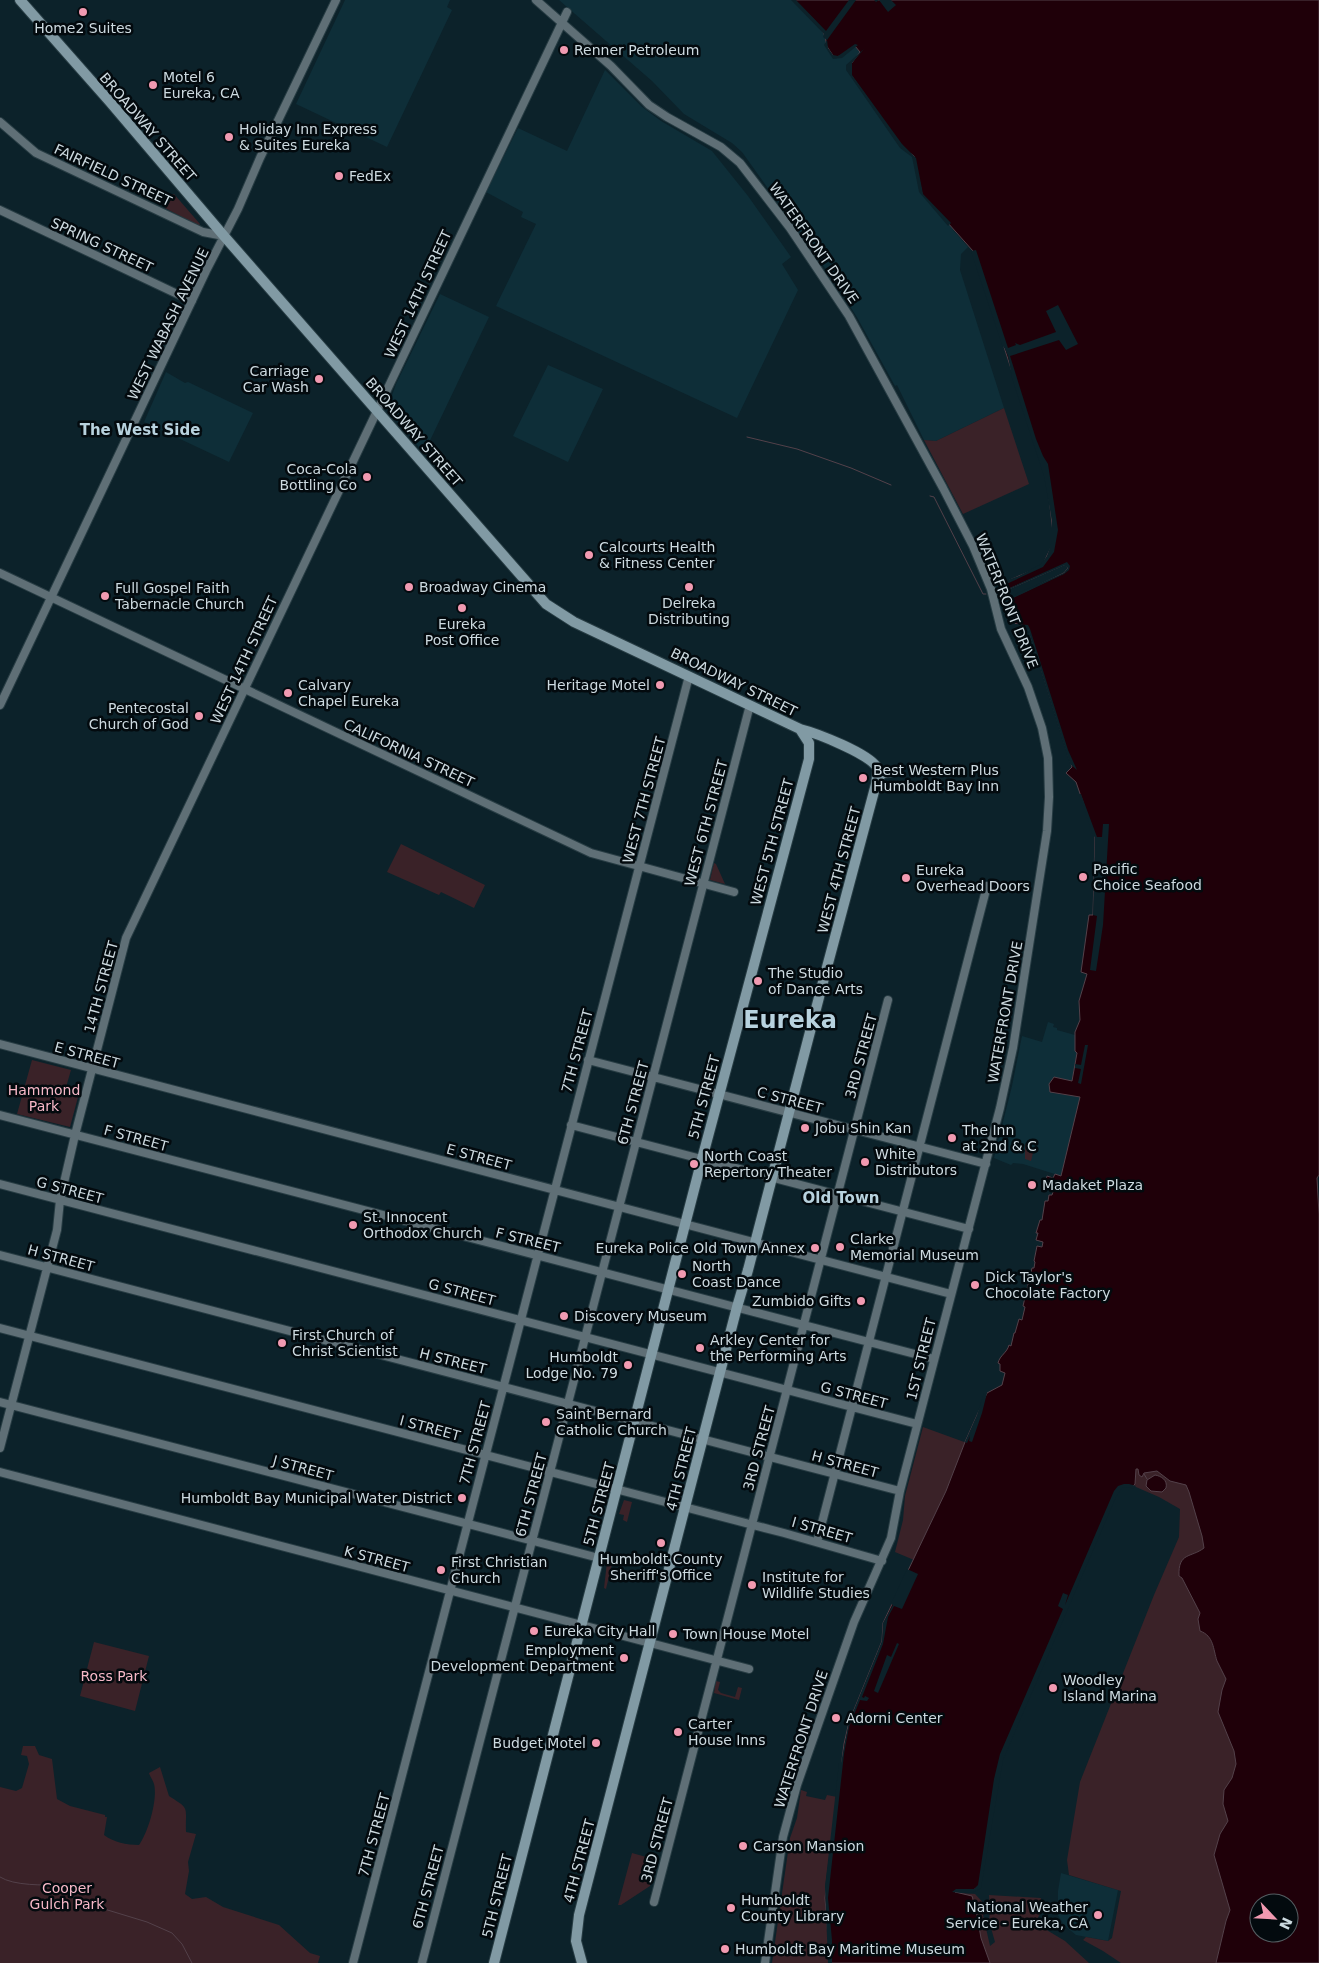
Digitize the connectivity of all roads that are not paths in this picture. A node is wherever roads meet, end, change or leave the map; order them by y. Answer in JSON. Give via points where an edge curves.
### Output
{"nodes":[{"id":1,"x":20,"y":0,"type":"edge"},
{"id":2,"x":336,"y":0,"type":"edge"},
{"id":3,"x":536,"y":0,"type":"edge"},
{"id":4,"x":567,"y":12,"type":"dead end"},
{"id":5,"x":561,"y":22,"type":"junction"},
{"id":6,"x":0,"y":122,"type":"edge"},
{"id":7,"x":0,"y":210,"type":"edge"},
{"id":8,"x":224,"y":236,"type":"junction"},
{"id":9,"x":192,"y":302,"type":"junction"},
{"id":10,"x":377,"y":410,"type":"junction"},
{"id":11,"x":0,"y":573,"type":"edge"},
{"id":12,"x":52,"y":597,"type":"junction"},
{"id":13,"x":689,"y":676,"type":"junction"},
{"id":14,"x":244,"y":689,"type":"junction"},
{"id":15,"x":0,"y":705,"type":"edge"},
{"id":16,"x":750,"y":705,"type":"junction"},
{"id":17,"x":800,"y":729,"type":"junction"},
{"id":18,"x":839,"y":744,"type":"junction"},
{"id":19,"x":215,"y":749,"type":"joint"},
{"id":20,"x":810,"y":754,"type":"junction"},
{"id":21,"x":876,"y":765,"type":"joint"},
{"id":22,"x":890,"y":772,"type":"dead end"},
{"id":23,"x":878,"y":779,"type":"junction"},
{"id":24,"x":639,"y":866,"type":"junction"},
{"id":25,"x":703,"y":884,"type":"junction"},
{"id":26,"x":987,"y":886,"type":"dead end"},
{"id":27,"x":734,"y":892,"type":"dead end"},
{"id":28,"x":622,"y":930,"type":"joint"},
{"id":29,"x":686,"y":947,"type":"joint"},
{"id":30,"x":753,"y":964,"type":"joint"},
{"id":31,"x":822,"y":982,"type":"joint"},
{"id":32,"x":888,"y":1000,"type":"dead end"},
{"id":33,"x":0,"y":1044,"type":"edge"},
{"id":34,"x":588,"y":1060,"type":"junction"},
{"id":35,"x":92,"y":1069,"type":"junction"},
{"id":36,"x":653,"y":1077,"type":"junction"},
{"id":37,"x":719,"y":1094,"type":"junction"},
{"id":38,"x":788,"y":1112,"type":"junction"},
{"id":39,"x":0,"y":1115,"type":"edge"},
{"id":40,"x":571,"y":1125,"type":"junction"},
{"id":41,"x":855,"y":1129,"type":"junction"},
{"id":42,"x":74,"y":1135,"type":"junction"},
{"id":43,"x":636,"y":1142,"type":"junction"},
{"id":44,"x":919,"y":1146,"type":"junction"},
{"id":45,"x":702,"y":1159,"type":"junction"},
{"id":46,"x":986,"y":1164,"type":"junction"},
{"id":47,"x":772,"y":1178,"type":"junction"},
{"id":48,"x":0,"y":1184,"type":"edge"},
{"id":49,"x":554,"y":1190,"type":"junction"},
{"id":50,"x":838,"y":1195,"type":"junction"},
{"id":51,"x":60,"y":1200,"type":"junction"},
{"id":52,"x":619,"y":1207,"type":"junction"},
{"id":53,"x":902,"y":1212,"type":"junction"},
{"id":54,"x":686,"y":1224,"type":"junction"},
{"id":55,"x":969,"y":1229,"type":"junction"},
{"id":56,"x":755,"y":1243,"type":"junction"},
{"id":57,"x":0,"y":1255,"type":"edge"},
{"id":58,"x":537,"y":1255,"type":"junction"},
{"id":59,"x":821,"y":1260,"type":"junction"},
{"id":60,"x":48,"y":1268,"type":"junction"},
{"id":61,"x":602,"y":1272,"type":"junction"},
{"id":62,"x":885,"y":1277,"type":"junction"},
{"id":63,"x":669,"y":1289,"type":"junction"},
{"id":64,"x":951,"y":1294,"type":"junction"},
{"id":65,"x":737,"y":1307,"type":"junction"},
{"id":66,"x":520,"y":1320,"type":"junction"},
{"id":67,"x":804,"y":1325,"type":"junction"},
{"id":68,"x":0,"y":1328,"type":"edge"},
{"id":69,"x":31,"y":1336,"type":"junction"},
{"id":70,"x":585,"y":1337,"type":"junction"},
{"id":71,"x":868,"y":1342,"type":"junction"},
{"id":72,"x":652,"y":1354,"type":"junction"},
{"id":73,"x":934,"y":1359,"type":"junction"},
{"id":74,"x":720,"y":1372,"type":"junction"},
{"id":75,"x":503,"y":1386,"type":"junction"},
{"id":76,"x":787,"y":1390,"type":"junction"},
{"id":77,"x":0,"y":1402,"type":"edge"},
{"id":78,"x":568,"y":1403,"type":"junction"},
{"id":79,"x":12,"y":1404,"type":"junction"},
{"id":80,"x":852,"y":1407,"type":"junction"},
{"id":81,"x":635,"y":1421,"type":"junction"},
{"id":82,"x":917,"y":1424,"type":"junction"},
{"id":83,"x":703,"y":1439,"type":"junction"},
{"id":84,"x":0,"y":1448,"type":"edge"},
{"id":85,"x":485,"y":1455,"type":"junction"},
{"id":86,"x":770,"y":1457,"type":"junction"},
{"id":87,"x":0,"y":1472,"type":"edge"},
{"id":88,"x":550,"y":1472,"type":"junction"},
{"id":89,"x":834,"y":1474,"type":"junction"},
{"id":90,"x":616,"y":1490,"type":"junction"},
{"id":91,"x":900,"y":1491,"type":"junction"},
{"id":92,"x":686,"y":1508,"type":"junction"},
{"id":93,"x":467,"y":1524,"type":"junction"},
{"id":94,"x":752,"y":1525,"type":"junction"},
{"id":95,"x":532,"y":1540,"type":"junction"},
{"id":96,"x":817,"y":1542,"type":"junction"},
{"id":97,"x":599,"y":1558,"type":"junction"},
{"id":98,"x":882,"y":1560,"type":"junction"},
{"id":99,"x":450,"y":1590,"type":"junction"},
{"id":100,"x":515,"y":1607,"type":"junction"},
{"id":101,"x":581,"y":1625,"type":"junction"},
{"id":102,"x":651,"y":1643,"type":"junction"},
{"id":103,"x":717,"y":1661,"type":"junction"},
{"id":104,"x":748,"y":1669,"type":"dead end"},
{"id":105,"x":654,"y":1902,"type":"dead end"},
{"id":106,"x":353,"y":1963,"type":"edge"},
{"id":107,"x":422,"y":1963,"type":"edge"},
{"id":108,"x":494,"y":1963,"type":"edge"},
{"id":109,"x":582,"y":1963,"type":"edge"},
{"id":110,"x":765,"y":1963,"type":"edge"}],
"edges":[{"from":1,"to":8,"type":"highway","name":"BROADWAY STREET"},
{"from":2,"to":8,"type":"street","name":"WEST WABASH AVENUE"},
{"from":3,"to":5,"type":"street","name":"WATERFRONT DRIVE"},
{"from":4,"to":5,"type":"street","name":"WEST 14TH STREET"},
{"from":5,"to":10,"type":"street","name":"WEST 14TH STREET"},
{"from":5,"to":46,"type":"street","name":"WATERFRONT DRIVE","via":[[649,105],[721,147],[740,163],[790,228],[849,316],[943,488],[973,546],[991,589],[1001,629],[1028,687],[1048,758],[1050,796],[1047,831],[1013,1048]]},
{"from":6,"to":8,"type":"street","name":"FAIRFIELD STREET","via":[[36,153],[203,232]]},
{"from":7,"to":9,"type":"street","name":"SPRING STREET"},
{"from":8,"to":9,"type":"street","name":"WEST WABASH AVENUE"},
{"from":8,"to":10,"type":"highway","name":"BROADWAY STREET"},
{"from":9,"to":12,"type":"street","name":"WEST WABASH AVENUE"},
{"from":10,"to":13,"type":"highway","name":"BROADWAY STREET","via":[[546,604],[574,622]]},
{"from":10,"to":14,"type":"street","name":"WEST 14TH STREET"},
{"from":11,"to":12,"type":"street","name":"CALIFORNIA STREET"},
{"from":12,"to":14,"type":"street","name":"CALIFORNIA STREET"},
{"from":12,"to":15,"type":"street","name":"WEST WABASH AVENUE"},
{"from":13,"to":16,"type":"highway","name":"BROADWAY STREET"},
{"from":13,"to":24,"type":"street","name":"WEST 7TH STREET"},
{"from":14,"to":19,"type":"street","name":"WEST 14TH STREET"},
{"from":14,"to":24,"type":"street","name":"CALIFORNIA STREET","via":[[591,853]]},
{"from":16,"to":17,"type":"highway","name":"BROADWAY STREET"},
{"from":16,"to":25,"type":"street","name":"WEST 6TH STREET"},
{"from":17,"to":18,"type":"highway","name":"BROADWAY STREET"},
{"from":17,"to":20,"type":"highway","via":[[810,743]]},
{"from":18,"to":20,"type":"highway","via":[[817,743]]},
{"from":18,"to":21,"type":"highway","name":"BROADWAY STREET"},
{"from":19,"to":35,"type":"street","name":"14TH STREET","via":[[126,938]]},
{"from":20,"to":30,"type":"highway","name":"WEST 5TH STREET"},
{"from":21,"to":23,"type":"highway","name":"WEST 4TH STREET"},
{"from":22,"to":23,"type":"highway","via":[[882,773]]},
{"from":23,"to":31,"type":"highway","name":"WEST 4TH STREET"},
{"from":24,"to":25,"type":"street","name":"CALIFORNIA STREET"},
{"from":24,"to":28,"type":"street","name":"WEST 7TH STREET"},
{"from":25,"to":27,"type":"street","name":"CALIFORNIA STREET"},
{"from":25,"to":29,"type":"street","name":"WEST 6TH STREET"},
{"from":26,"to":44,"type":"street"},
{"from":28,"to":34,"type":"street","name":"7TH STREET"},
{"from":29,"to":36,"type":"street","name":"6TH STREET"},
{"from":30,"to":37,"type":"highway","name":"5TH STREET"},
{"from":31,"to":38,"type":"highway","name":"4TH STREET"},
{"from":32,"to":41,"type":"street","name":"3RD STREET"},
{"from":33,"to":35,"type":"street","name":"E STREET"},
{"from":34,"to":36,"type":"street","name":"C STREET"},
{"from":34,"to":40,"type":"street","name":"7TH STREET"},
{"from":35,"to":42,"type":"street","name":"14TH STREET"},
{"from":35,"to":49,"type":"street","name":"E STREET"},
{"from":36,"to":37,"type":"street","name":"C STREET"},
{"from":36,"to":43,"type":"street","name":"6TH STREET"},
{"from":37,"to":38,"type":"street","name":"C STREET"},
{"from":37,"to":45,"type":"highway","name":"5TH STREET"},
{"from":38,"to":41,"type":"street","name":"C STREET"},
{"from":38,"to":47,"type":"highway","name":"4TH STREET"},
{"from":39,"to":42,"type":"street","name":"F STREET"},
{"from":40,"to":43,"type":"street"},
{"from":40,"to":49,"type":"street","name":"7TH STREET"},
{"from":41,"to":44,"type":"street","name":"C STREET"},
{"from":41,"to":50,"type":"street","name":"3RD STREET"},
{"from":42,"to":51,"type":"street","name":"14TH STREET"},
{"from":42,"to":58,"type":"street","name":"F STREET"},
{"from":43,"to":45,"type":"street"},
{"from":43,"to":52,"type":"street","name":"6TH STREET"},
{"from":44,"to":46,"type":"street","name":"C STREET"},
{"from":44,"to":53,"type":"street"},
{"from":45,"to":47,"type":"street"},
{"from":45,"to":54,"type":"highway","name":"5TH STREET"},
{"from":46,"to":55,"type":"street","name":"1ST STREET"},
{"from":47,"to":50,"type":"street"},
{"from":47,"to":56,"type":"highway","name":"4TH STREET"},
{"from":48,"to":51,"type":"street","name":"G STREET"},
{"from":49,"to":52,"type":"street","name":"E STREET"},
{"from":49,"to":58,"type":"street","name":"7TH STREET"},
{"from":50,"to":53,"type":"street"},
{"from":50,"to":59,"type":"street","name":"3RD STREET"},
{"from":51,"to":60,"type":"street","name":"14TH STREET","via":[[58,1230]]},
{"from":51,"to":66,"type":"street","name":"G STREET"},
{"from":52,"to":54,"type":"street","name":"E STREET"},
{"from":52,"to":61,"type":"street","name":"6TH STREET"},
{"from":53,"to":55,"type":"street"},
{"from":53,"to":62,"type":"street"},
{"from":54,"to":56,"type":"street","name":"E STREET"},
{"from":54,"to":63,"type":"highway","name":"5TH STREET"},
{"from":55,"to":64,"type":"street","name":"1ST STREET"},
{"from":56,"to":59,"type":"street","name":"E STREET"},
{"from":56,"to":65,"type":"highway","name":"4TH STREET"},
{"from":57,"to":60,"type":"street","name":"H STREET"},
{"from":58,"to":61,"type":"street","name":"F STREET"},
{"from":58,"to":66,"type":"street","name":"7TH STREET"},
{"from":59,"to":62,"type":"street","name":"E STREET"},
{"from":59,"to":67,"type":"street","name":"3RD STREET"},
{"from":60,"to":69,"type":"street","name":"14TH STREET"},
{"from":60,"to":75,"type":"street","name":"H STREET"},
{"from":61,"to":63,"type":"street","name":"F STREET"},
{"from":61,"to":70,"type":"street","name":"6TH STREET"},
{"from":62,"to":64,"type":"street","name":"E STREET"},
{"from":62,"to":71,"type":"street"},
{"from":63,"to":65,"type":"street","name":"F STREET"},
{"from":63,"to":72,"type":"highway","name":"5TH STREET"},
{"from":64,"to":73,"type":"street","name":"1ST STREET"},
{"from":65,"to":67,"type":"street","name":"F STREET"},
{"from":65,"to":74,"type":"highway","name":"4TH STREET"},
{"from":66,"to":70,"type":"street","name":"G STREET"},
{"from":66,"to":75,"type":"street","name":"7TH STREET"},
{"from":67,"to":71,"type":"street","name":"F STREET"},
{"from":67,"to":76,"type":"street","name":"3RD STREET"},
{"from":68,"to":69,"type":"street","name":"I STREET"},
{"from":69,"to":79,"type":"street","name":"14TH STREET"},
{"from":69,"to":85,"type":"street","name":"I STREET"},
{"from":70,"to":72,"type":"street","name":"G STREET"},
{"from":70,"to":78,"type":"street","name":"6TH STREET"},
{"from":71,"to":73,"type":"street","name":"F STREET"},
{"from":71,"to":80,"type":"street"},
{"from":72,"to":74,"type":"street","name":"G STREET"},
{"from":72,"to":81,"type":"highway","name":"5TH STREET"},
{"from":73,"to":82,"type":"street","name":"1ST STREET"},
{"from":74,"to":76,"type":"street","name":"G STREET"},
{"from":74,"to":83,"type":"highway","name":"4TH STREET"},
{"from":75,"to":78,"type":"street","name":"H STREET"},
{"from":75,"to":85,"type":"street","name":"7TH STREET"},
{"from":76,"to":80,"type":"street","name":"G STREET"},
{"from":76,"to":86,"type":"street","name":"3RD STREET"},
{"from":77,"to":79,"type":"street","name":"J STREET"},
{"from":78,"to":81,"type":"street","name":"H STREET"},
{"from":78,"to":88,"type":"street","name":"6TH STREET"},
{"from":79,"to":84,"type":"street","name":"14TH STREET"},
{"from":79,"to":93,"type":"street","name":"J STREET"},
{"from":80,"to":82,"type":"street","name":"G STREET"},
{"from":80,"to":89,"type":"street"},
{"from":81,"to":83,"type":"street","name":"H STREET"},
{"from":81,"to":90,"type":"highway","name":"5TH STREET"},
{"from":82,"to":91,"type":"street","name":"1ST STREET"},
{"from":83,"to":86,"type":"street","name":"H STREET"},
{"from":83,"to":92,"type":"highway","name":"4TH STREET"},
{"from":85,"to":88,"type":"street","name":"I STREET"},
{"from":85,"to":93,"type":"street","name":"7TH STREET"},
{"from":86,"to":89,"type":"street","name":"H STREET"},
{"from":86,"to":94,"type":"street","name":"3RD STREET"},
{"from":87,"to":99,"type":"street","name":"K STREET"},
{"from":88,"to":90,"type":"street","name":"I STREET"},
{"from":88,"to":95,"type":"street","name":"6TH STREET"},
{"from":89,"to":91,"type":"street","name":"H STREET"},
{"from":89,"to":96,"type":"street"},
{"from":90,"to":92,"type":"street","name":"I STREET"},
{"from":90,"to":97,"type":"highway","name":"5TH STREET"},
{"from":91,"to":98,"type":"street","name":"1ST STREET","via":[[894,1530]]},
{"from":92,"to":94,"type":"street","name":"I STREET"},
{"from":92,"to":102,"type":"highway","name":"4TH STREET"},
{"from":93,"to":95,"type":"street","name":"J STREET"},
{"from":93,"to":99,"type":"street","name":"7TH STREET"},
{"from":94,"to":96,"type":"street","name":"I STREET"},
{"from":94,"to":103,"type":"street","name":"3RD STREET"},
{"from":95,"to":97,"type":"street","name":"J STREET"},
{"from":95,"to":100,"type":"street","name":"6TH STREET"},
{"from":96,"to":98,"type":"street","name":"I STREET"},
{"from":97,"to":101,"type":"highway","name":"5TH STREET"},
{"from":98,"to":110,"type":"street","name":"WATERFRONT DRIVE","via":[[854,1622],[796,1785],[783,1837]]},
{"from":99,"to":100,"type":"street","name":"K STREET"},
{"from":99,"to":106,"type":"street","name":"7TH STREET"},
{"from":100,"to":101,"type":"street","name":"K STREET"},
{"from":100,"to":107,"type":"street","name":"6TH STREET"},
{"from":101,"to":102,"type":"street","name":"K STREET"},
{"from":101,"to":108,"type":"highway","name":"5TH STREET"},
{"from":102,"to":103,"type":"street","name":"K STREET"},
{"from":102,"to":109,"type":"highway","name":"4TH STREET","via":[[578,1919],[576,1941]]},
{"from":103,"to":104,"type":"street","name":"K STREET"},
{"from":103,"to":105,"type":"street","name":"3RD STREET"}]}
